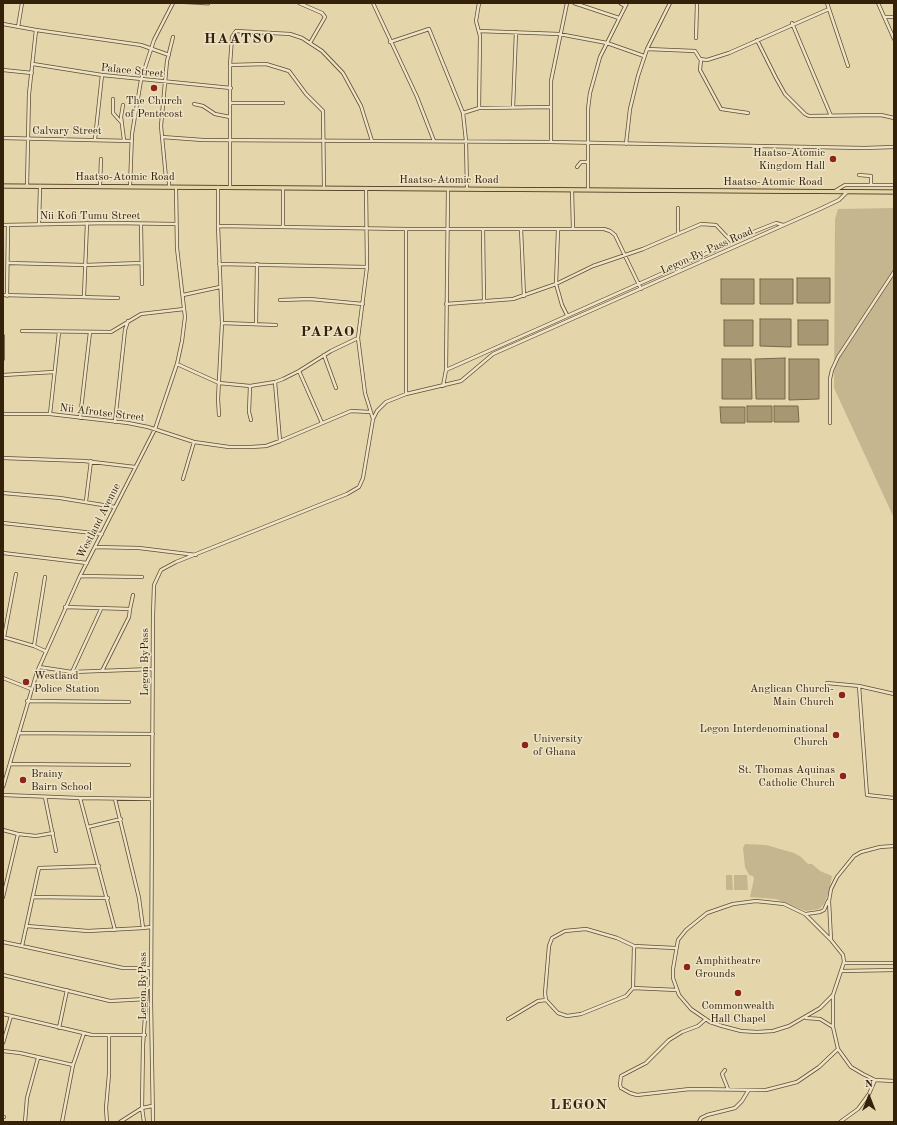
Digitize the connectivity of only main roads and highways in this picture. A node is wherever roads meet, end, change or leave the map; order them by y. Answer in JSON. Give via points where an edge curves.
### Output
{"nodes":[{"id":1,"x":3,"y":186,"type":"edge"},
{"id":2,"x":894,"y":192,"type":"edge"}],
"edges":[{"from":1,"to":2,"type":"main road","name":"Haatso-Atomic Road"}]}
